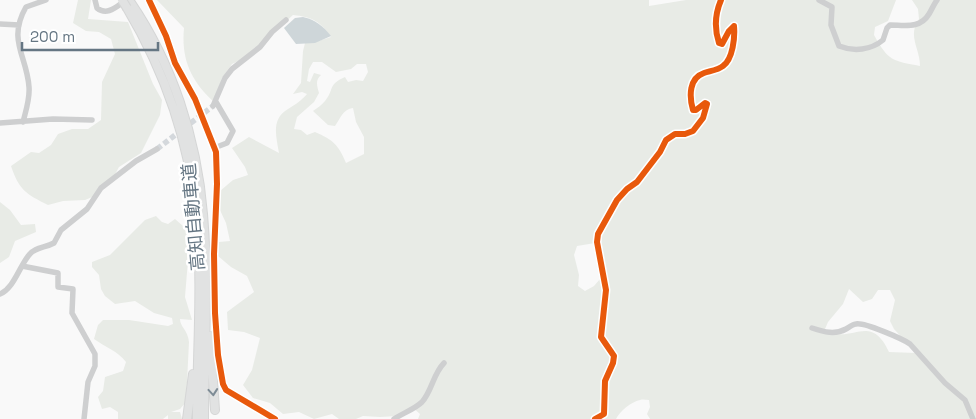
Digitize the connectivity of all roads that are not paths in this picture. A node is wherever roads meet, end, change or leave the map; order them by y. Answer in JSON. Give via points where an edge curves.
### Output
{"nodes":[{"id":1,"x":46,"y":0,"type":"edge"},
{"id":2,"x":95,"y":0,"type":"edge"},
{"id":3,"x":122,"y":0,"type":"edge"},
{"id":4,"x":149,"y":0,"type":"edge"},
{"id":5,"x":721,"y":0,"type":"edge"},
{"id":6,"x":818,"y":0,"type":"edge"},
{"id":7,"x":937,"y":0,"type":"edge"},
{"id":8,"x":129,"y":3,"type":"edge"},
{"id":9,"x":286,"y":20,"type":"dead end"},
{"id":10,"x":0,"y":24,"type":"edge"},
{"id":11,"x":19,"y":25,"type":"junction"},
{"id":12,"x":92,"y":120,"type":"dead end"},
{"id":13,"x":23,"y":122,"type":"junction"},
{"id":14,"x":0,"y":123,"type":"edge"},
{"id":15,"x":214,"y":148,"type":"junction"},
{"id":16,"x":156,"y":149,"type":"tunnel mouth"},
{"id":17,"x":22,"y":266,"type":"junction"},
{"id":18,"x":202,"y":274,"type":"junction"},
{"id":19,"x":0,"y":294,"type":"edge"},
{"id":20,"x":812,"y":328,"type":"dead end"},
{"id":21,"x":444,"y":364,"type":"dead end"},
{"id":22,"x":215,"y":410,"type":"dead end"},
{"id":23,"x":84,"y":419,"type":"edge"},
{"id":24,"x":187,"y":419,"type":"edge"},
{"id":25,"x":197,"y":419,"type":"edge"},
{"id":26,"x":204,"y":419,"type":"edge"},
{"id":27,"x":275,"y":419,"type":"edge"},
{"id":28,"x":394,"y":419,"type":"edge"},
{"id":29,"x":595,"y":419,"type":"edge"},
{"id":30,"x":973,"y":419,"type":"edge"}],
"edges":[{"from":1,"to":11,"type":"street","via":[[26,7]]},
{"from":2,"to":8,"type":"street","via":[[97,8],[104,12]]},
{"from":3,"to":8,"type":"highway","name":"高知自動車道","bridge":true},
{"from":4,"to":15,"type":"street"},
{"from":5,"to":29,"type":"street","via":[[716,15],[718,43],[722,44],[734,26],[732,50],[723,66],[697,77],[692,85],[693,110],[707,104],[703,118],[693,131],[674,134],[666,140],[637,182],[617,200],[598,234],[606,290],[601,337],[614,356],[605,381],[604,414]]},
{"from":6,"to":7,"type":"street","via":[[832,7],[831,25],[839,46],[860,50],[883,40],[890,25],[922,23]]},
{"from":8,"to":18,"type":"highway","name":"高知自動車道","via":[[162,74],[180,125],[192,183]]},
{"from":9,"to":15,"type":"street","via":[[225,78],[215,104],[233,131],[227,143]]},
{"from":10,"to":11,"type":"street"},
{"from":11,"to":13,"type":"street","via":[[20,54],[29,87]]},
{"from":12,"to":13,"type":"street"},
{"from":13,"to":14,"type":"street"},
{"from":15,"to":27,"type":"street","via":[[217,162],[216,313],[223,384],[226,390]]},
{"from":16,"to":17,"type":"street","via":[[101,188],[88,209],[61,230],[54,243],[34,251]]},
{"from":17,"to":19,"type":"street","via":[[7,290]]},
{"from":17,"to":23,"type":"street","via":[[58,273],[58,287],[73,289],[72,313],[95,354]]},
{"from":18,"to":22,"type":"highway","one_way":true},
{"from":18,"to":24,"type":"highway"},
{"from":18,"to":25,"type":"highway","name":"高知自動車道"},
{"from":18,"to":26,"type":"highway","name":"高知自動車道"},
{"from":20,"to":30,"type":"street","via":[[837,333],[855,323],[904,339],[945,383],[962,396]]},
{"from":21,"to":28,"type":"street","via":[[434,376],[421,403]]}]}
